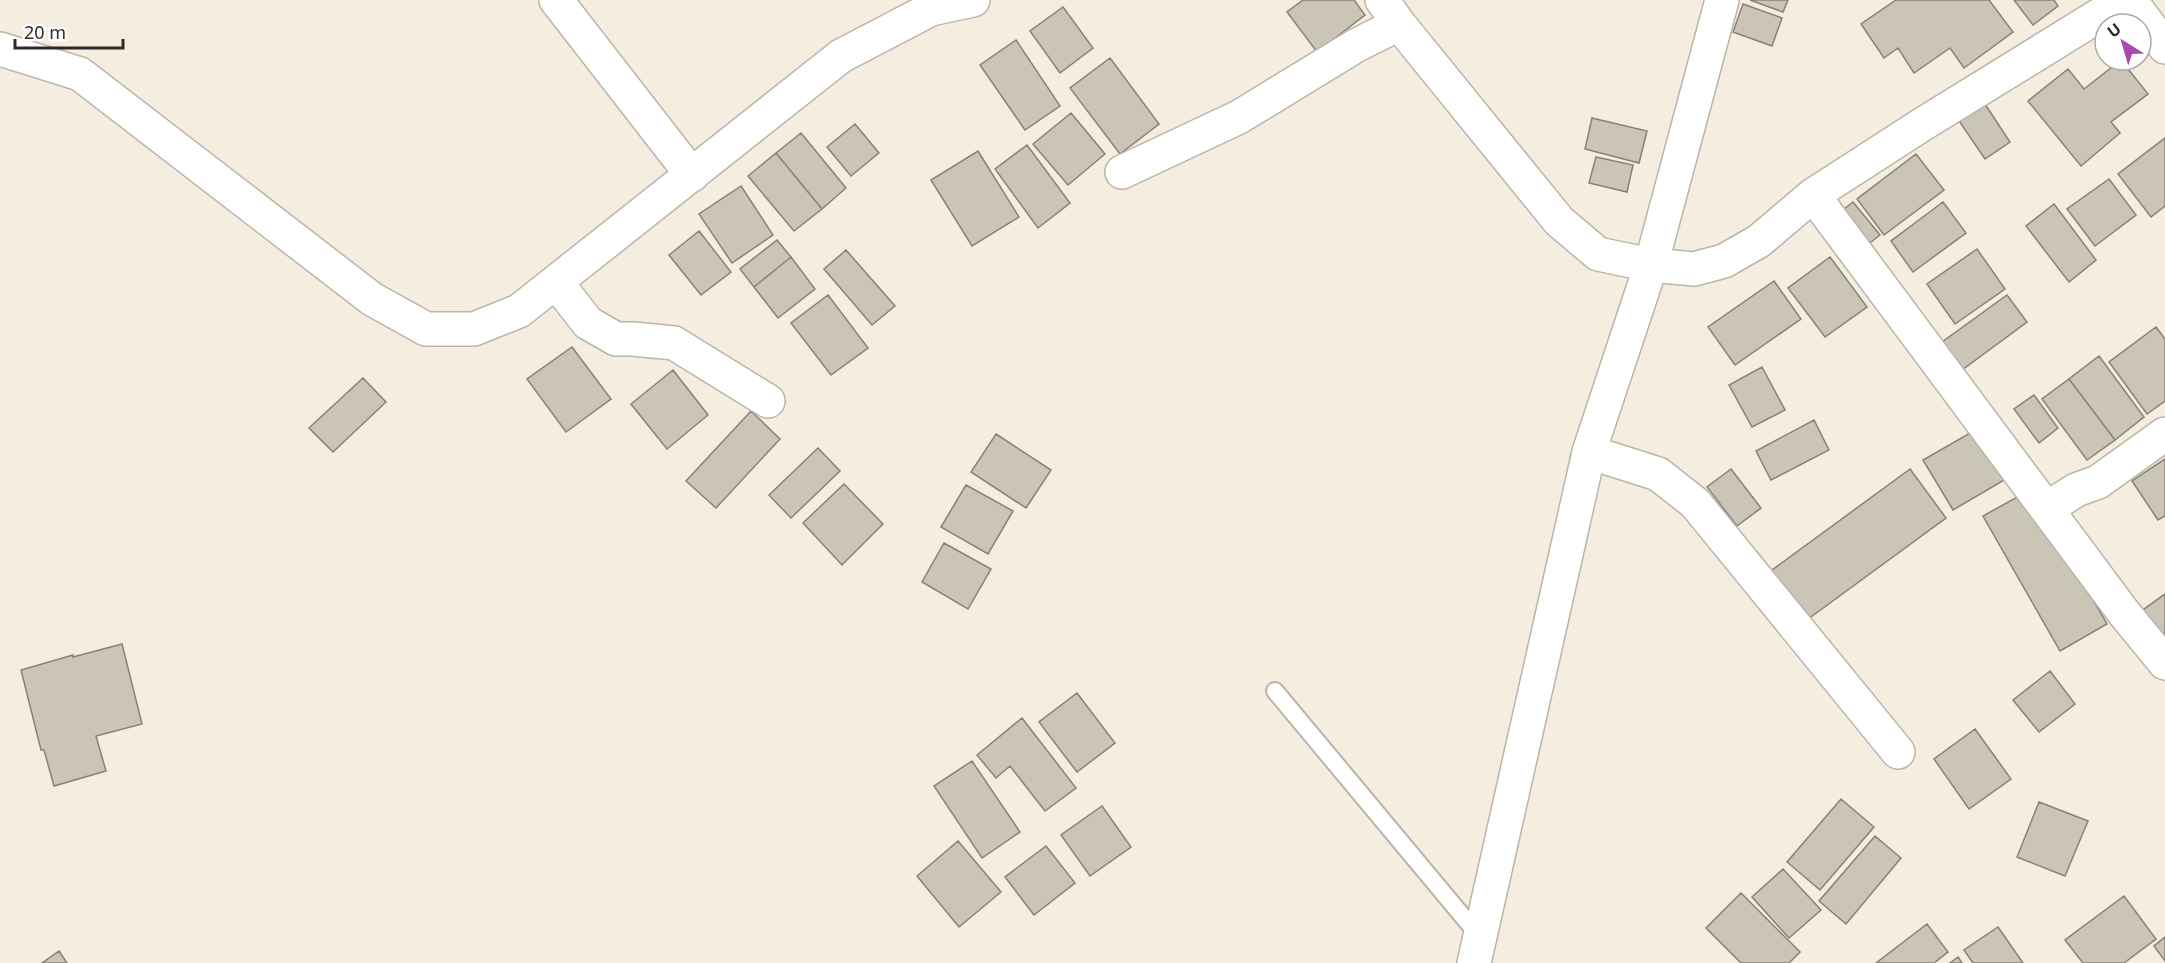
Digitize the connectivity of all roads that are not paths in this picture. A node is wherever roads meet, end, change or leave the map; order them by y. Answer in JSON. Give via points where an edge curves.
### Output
{"nodes":[{"id":1,"x":556,"y":0,"type":"edge"},
{"id":2,"x":973,"y":0,"type":"edge"},
{"id":3,"x":1722,"y":0,"type":"edge"},
{"id":4,"x":2124,"y":0,"type":"edge"},
{"id":5,"x":2130,"y":0,"type":"edge"},
{"id":6,"x":928,"y":4,"type":"edge"},
{"id":7,"x":1390,"y":12,"type":"edge"},
{"id":8,"x":2165,"y":47,"type":"edge"},
{"id":9,"x":0,"y":49,"type":"edge"},
{"id":10,"x":1122,"y":172,"type":"dead end"},
{"id":11,"x":692,"y":175,"type":"junction"},
{"id":12,"x":1813,"y":195,"type":"junction"},
{"id":13,"x":1651,"y":265,"type":"junction"},
{"id":14,"x":556,"y":282,"type":"junction"},
{"id":15,"x":768,"y":401,"type":"dead end"},
{"id":16,"x":2165,"y":434,"type":"edge"},
{"id":17,"x":1589,"y":452,"type":"junction"},
{"id":18,"x":2048,"y":508,"type":"junction"},
{"id":19,"x":2165,"y":663,"type":"edge"},
{"id":20,"x":1275,"y":691,"type":"dead end"},
{"id":21,"x":1898,"y":752,"type":"dead end"},
{"id":22,"x":1477,"y":950,"type":"edge"}],
"edges":[{"from":1,"to":11,"type":"street"},
{"from":2,"to":6,"type":"street"},
{"from":3,"to":13,"type":"street"},
{"from":4,"to":12,"type":"street"},
{"from":5,"to":8,"type":"street"},
{"from":6,"to":11,"type":"street","via":[[841,56]]},
{"from":7,"to":10,"type":"street","via":[[1357,45],[1239,117]]},
{"from":7,"to":13,"type":"street","via":[[1559,221],[1598,254]]},
{"from":9,"to":14,"type":"street","via":[[80,75],[372,299],[426,329],[474,329],[519,311]]},
{"from":11,"to":14,"type":"street"},
{"from":12,"to":13,"type":"street","via":[[1759,241],[1724,261],[1694,269]]},
{"from":12,"to":18,"type":"street"},
{"from":13,"to":17,"type":"street"},
{"from":14,"to":15,"type":"street","via":[[588,323],[607,334],[616,339],[674,343]]},
{"from":16,"to":18,"type":"street","via":[[2098,482],[2076,490]]},
{"from":17,"to":21,"type":"street","via":[[1658,474],[1695,503]]},
{"from":17,"to":22,"type":"street"},
{"from":18,"to":19,"type":"street"},
{"from":20,"to":22,"type":"lane"}]}
